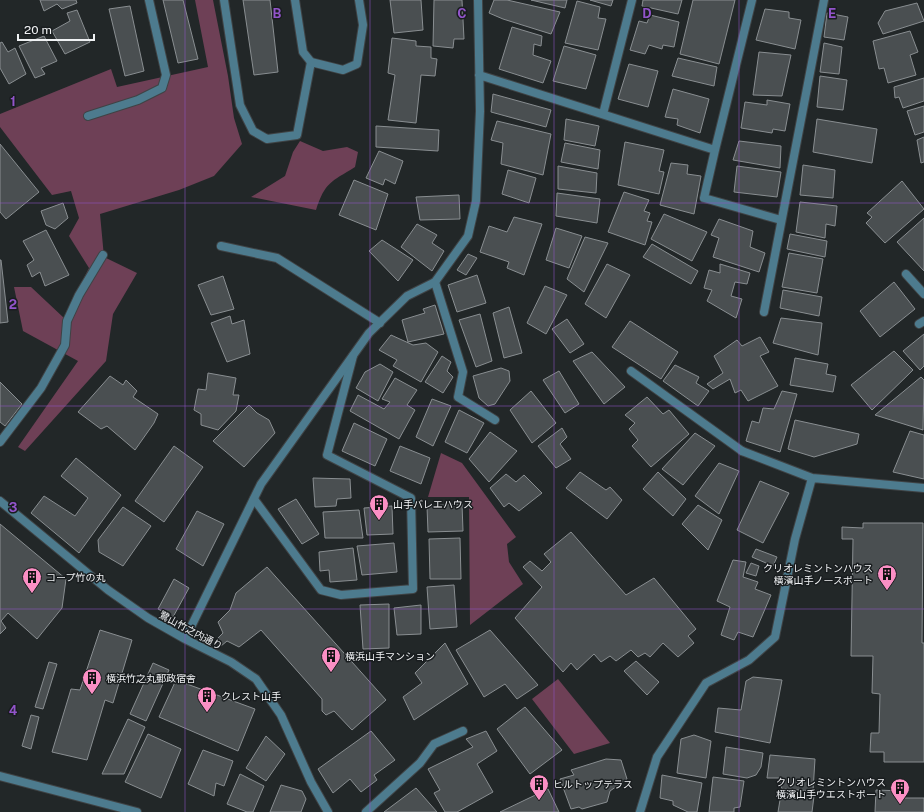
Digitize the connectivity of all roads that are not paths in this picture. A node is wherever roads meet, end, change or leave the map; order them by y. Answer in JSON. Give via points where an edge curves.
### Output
{"nodes":[{"id":1,"x":149,"y":0,"type":"edge"},
{"id":2,"x":224,"y":0,"type":"edge"},
{"id":3,"x":295,"y":0,"type":"edge"},
{"id":4,"x":359,"y":0,"type":"edge"},
{"id":5,"x":478,"y":0,"type":"edge"},
{"id":6,"x":632,"y":0,"type":"edge"},
{"id":7,"x":752,"y":0,"type":"edge"},
{"id":8,"x":824,"y":0,"type":"edge"},
{"id":9,"x":311,"y":62,"type":"junction"},
{"id":10,"x":479,"y":75,"type":"junction"},
{"id":11,"x":603,"y":114,"type":"junction"},
{"id":12,"x":88,"y":116,"type":"dead end"},
{"id":13,"x":715,"y":150,"type":"junction"},
{"id":14,"x":782,"y":220,"type":"junction"},
{"id":15,"x":221,"y":246,"type":"dead end"},
{"id":16,"x":103,"y":255,"type":"dead end"},
{"id":17,"x":906,"y":274,"type":"dead end"},
{"id":18,"x":435,"y":282,"type":"junction"},
{"id":19,"x":924,"y":294,"type":"edge"},
{"id":20,"x":764,"y":312,"type":"dead end"},
{"id":21,"x":380,"y":323,"type":"junction"},
{"id":22,"x":353,"y":355,"type":"junction"},
{"id":23,"x":631,"y":371,"type":"dead end"},
{"id":24,"x":495,"y":420,"type":"dead end"},
{"id":25,"x":0,"y":442,"type":"edge"},
{"id":26,"x":812,"y":478,"type":"junction"},
{"id":27,"x":924,"y":488,"type":"edge"},
{"id":28,"x":254,"y":499,"type":"junction"},
{"id":29,"x":0,"y":501,"type":"edge"},
{"id":30,"x":185,"y":639,"type":"junction"},
{"id":31,"x":462,"y":730,"type":"dead end"},
{"id":32,"x":0,"y":776,"type":"edge"},
{"id":33,"x":136,"y":812,"type":"edge"},
{"id":34,"x":328,"y":812,"type":"edge"},
{"id":35,"x":366,"y":812,"type":"edge"},
{"id":36,"x":640,"y":812,"type":"edge"}],
"edges":[{"from":1,"to":12,"type":"street","via":[[166,75],[162,88],[138,100]]},
{"from":2,"to":9,"type":"street","via":[[240,105],[253,131],[267,139],[297,135]]},
{"from":3,"to":9,"type":"street","via":[[303,52]]},
{"from":4,"to":9,"type":"street","via":[[363,25],[357,64],[343,70]]},
{"from":5,"to":10,"type":"street"},
{"from":6,"to":11,"type":"street"},
{"from":7,"to":13,"type":"street"},
{"from":8,"to":14,"type":"street"},
{"from":10,"to":11,"type":"street"},
{"from":10,"to":18,"type":"street","via":[[480,118],[473,220],[468,236]]},
{"from":11,"to":13,"type":"street"},
{"from":13,"to":14,"type":"street","via":[[704,198]]},
{"from":14,"to":20,"type":"street"},
{"from":15,"to":21,"type":"street","via":[[277,258]]},
{"from":16,"to":25,"type":"street","via":[[79,294],[67,321],[65,345],[41,388]]},
{"from":17,"to":19,"type":"street"},
{"from":18,"to":21,"type":"street","via":[[407,296]]},
{"from":18,"to":24,"type":"street","via":[[464,372],[458,397]]},
{"from":21,"to":22,"type":"street"},
{"from":22,"to":28,"type":"street","via":[[261,484]]},
{"from":22,"to":28,"type":"street","via":[[327,455],[411,498],[412,589],[341,594],[321,590]]},
{"from":23,"to":26,"type":"street","via":[[742,451]]},
{"from":26,"to":27,"type":"street"},
{"from":26,"to":36,"type":"street","via":[[795,538],[775,637],[749,660],[706,684],[657,757]]},
{"from":28,"to":30,"type":"street"},
{"from":29,"to":30,"type":"street","name":"鷺山竹之内通り","via":[[108,590],[148,618]]},
{"from":30,"to":34,"type":"street","name":"鷺山竹之内通り","via":[[231,662],[256,679],[281,715],[311,782]]},
{"from":31,"to":35,"type":"street","via":[[434,744],[420,763]]},
{"from":32,"to":33,"type":"street"}]}
